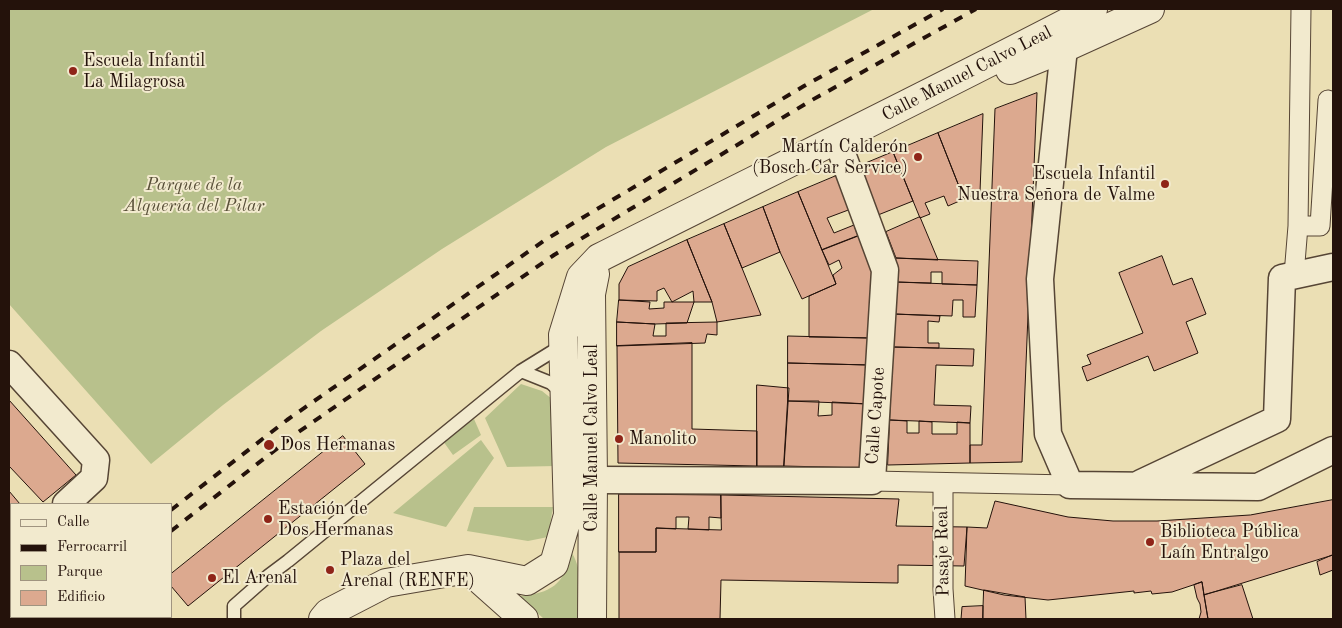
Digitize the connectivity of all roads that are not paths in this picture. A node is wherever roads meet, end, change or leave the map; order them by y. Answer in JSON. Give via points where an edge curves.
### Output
{"nodes":[{"id":1,"x":1150,"y":9,"type":"edge"},
{"id":2,"x":1301,"y":9,"type":"edge"},
{"id":3,"x":1083,"y":14,"type":"edge"},
{"id":4,"x":1064,"y":48,"type":"junction"},
{"id":5,"x":1328,"y":100,"type":"dead end"},
{"id":6,"x":842,"y":138,"type":"junction"},
{"id":7,"x":1298,"y":226,"type":"junction"},
{"id":8,"x":600,"y":258,"type":"junction"},
{"id":9,"x":1333,"y":267,"type":"edge"},
{"id":10,"x":1294,"y":275,"type":"junction"},
{"id":11,"x":563,"y":335,"type":"junction"},
{"id":12,"x":9,"y":364,"type":"edge"},
{"id":13,"x":521,"y":371,"type":"junction"},
{"id":14,"x":574,"y":407,"type":"junction"},
{"id":15,"x":1333,"y":450,"type":"edge"},
{"id":16,"x":593,"y":480,"type":"junction"},
{"id":17,"x":872,"y":482,"type":"junction"},
{"id":18,"x":943,"y":483,"type":"junction"},
{"id":19,"x":1070,"y":485,"type":"junction"},
{"id":20,"x":1136,"y":485,"type":"junction"},
{"id":21,"x":67,"y":503,"type":"edge"},
{"id":22,"x":468,"y":569,"type":"junction"},
{"id":23,"x":323,"y":617,"type":"edge"},
{"id":24,"x":234,"y":619,"type":"edge"},
{"id":25,"x":524,"y":619,"type":"edge"},
{"id":26,"x":592,"y":619,"type":"edge"},
{"id":27,"x":945,"y":619,"type":"edge"}],
"edges":[{"from":1,"to":4,"type":"street"},
{"from":2,"to":7,"type":"street"},
{"from":3,"to":4,"type":"street"},
{"from":3,"to":6,"type":"street","name":"Calle Manuel Calvo Leal"},
{"from":4,"to":6,"type":"street"},
{"from":4,"to":19,"type":"street","via":[[1040,279],[1048,434]]},
{"from":5,"to":7,"type":"street","via":[[1320,226]]},
{"from":6,"to":8,"type":"street","name":"Calle Manuel Calvo Leal"},
{"from":6,"to":17,"type":"street","name":"Calle Capote","via":[[885,270]]},
{"from":7,"to":10,"type":"street"},
{"from":8,"to":11,"type":"street","name":"Calle Manuel Calvo Leal","via":[[582,278]]},
{"from":8,"to":16,"type":"street","name":"Calle Manuel Calvo Leal","via":[[591,294]]},
{"from":9,"to":10,"type":"street"},
{"from":10,"to":20,"type":"street","via":[[1282,278],[1277,419]]},
{"from":11,"to":13,"type":"lane","via":[[555,350]]},
{"from":11,"to":14,"type":"street","name":"Calle Manuel Calvo Leal"},
{"from":12,"to":21,"type":"street","via":[[96,460],[94,478]]},
{"from":13,"to":14,"type":"lane","via":[[551,383]]},
{"from":13,"to":24,"type":"lane","via":[[268,576],[234,606]]},
{"from":14,"to":16,"type":"lane"},
{"from":14,"to":22,"type":"street","name":"Calle Manuel Calvo Leal","via":[[568,515],[554,564],[527,581]]},
{"from":15,"to":20,"type":"street","via":[[1258,487]]},
{"from":16,"to":17,"type":"street","name":"Calle Capote"},
{"from":16,"to":26,"type":"street","name":"Calle Manuel Calvo Leal"},
{"from":17,"to":18,"type":"street"},
{"from":18,"to":19,"type":"street"},
{"from":18,"to":27,"type":"street","name":"Pasaje Real"},
{"from":19,"to":20,"type":"street"},
{"from":22,"to":23,"type":"street","via":[[386,583]]},
{"from":22,"to":25,"type":"street"}]}
